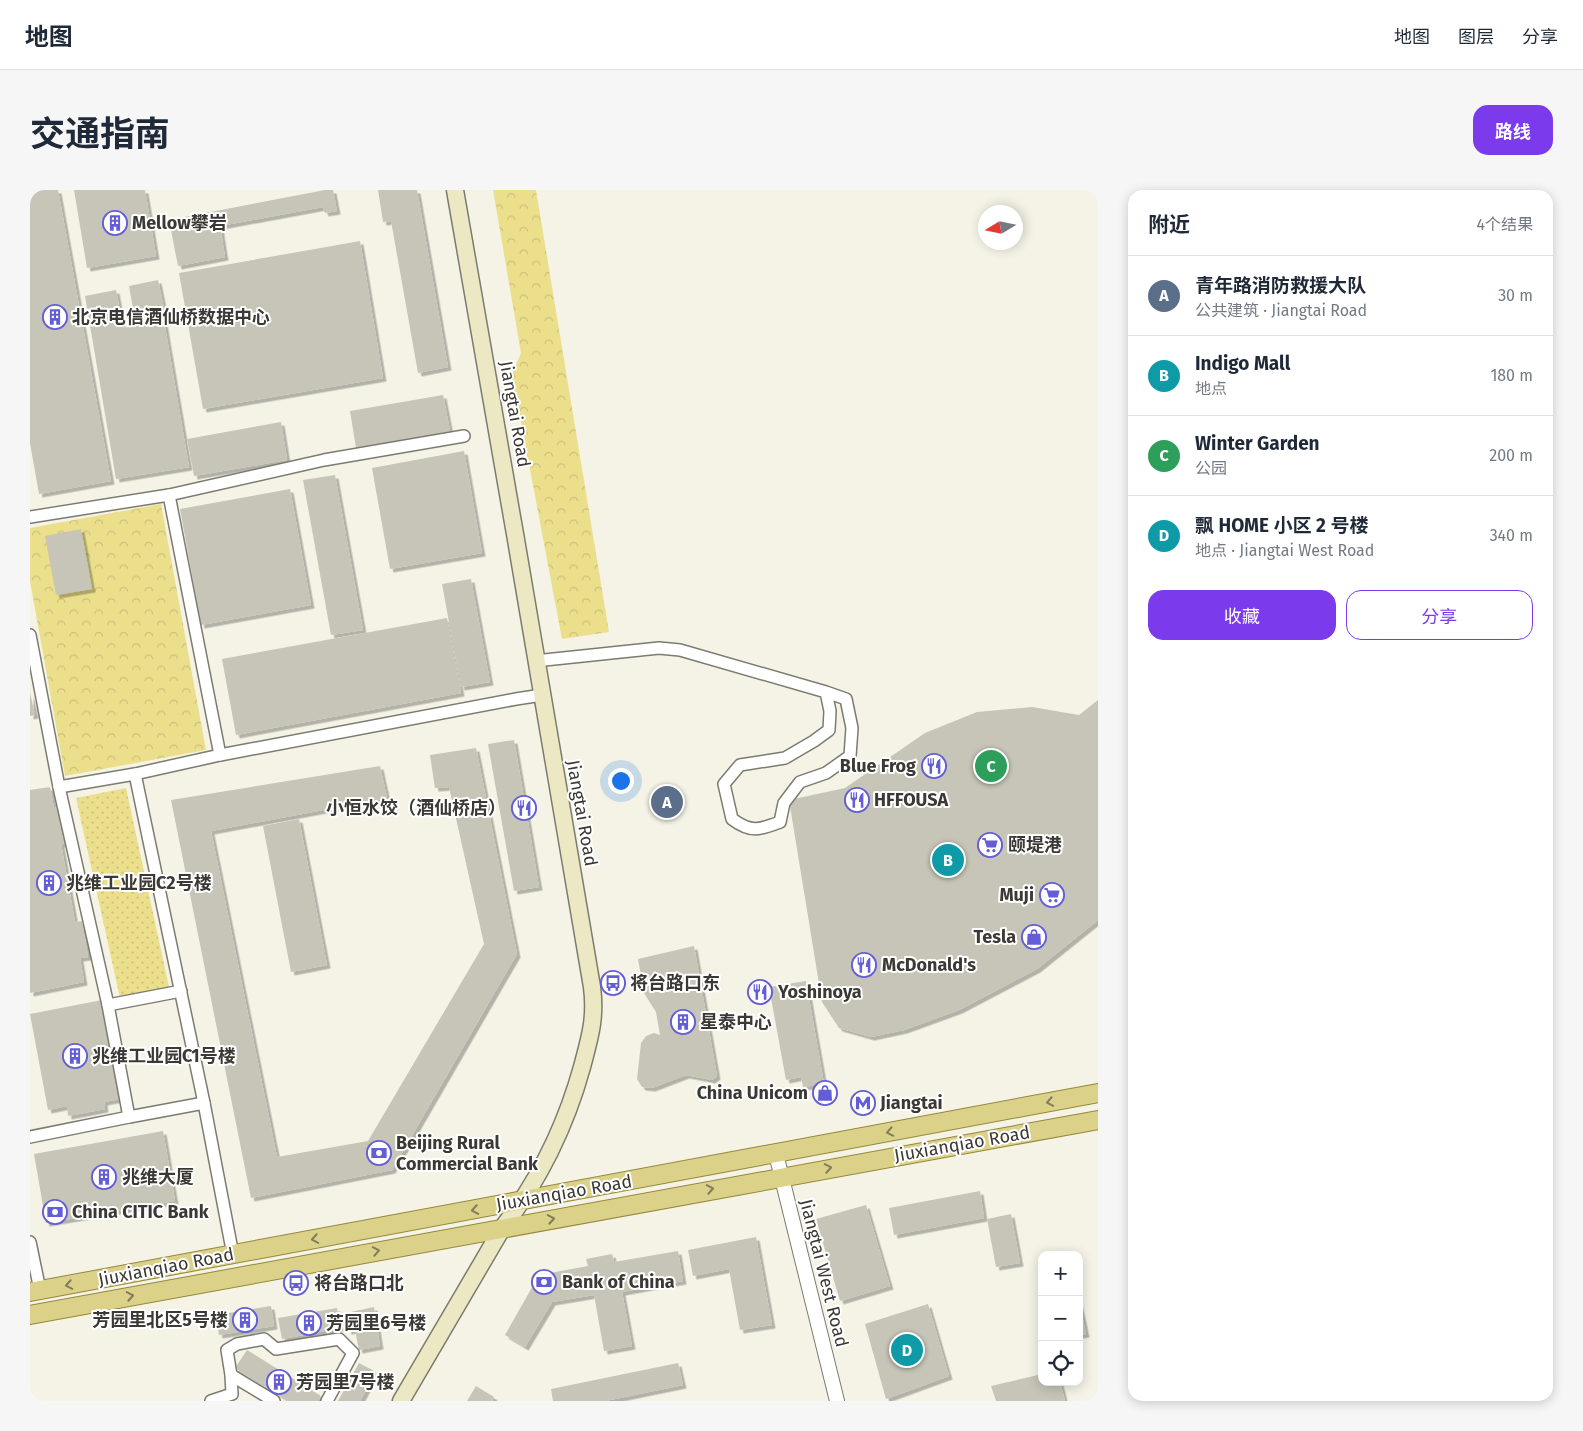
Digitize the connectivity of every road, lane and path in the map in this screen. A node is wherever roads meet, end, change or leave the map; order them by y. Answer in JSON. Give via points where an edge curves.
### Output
{"nodes":[{"id":1,"x":455,"y":190,"type":"edge"},
{"id":2,"x":464,"y":436,"type":"dead end"},
{"id":3,"x":169,"y":495,"type":"junction"},
{"id":4,"x":30,"y":517,"type":"edge"},
{"id":5,"x":30,"y":635,"type":"edge"},
{"id":6,"x":536,"y":661,"type":"junction"},
{"id":7,"x":826,"y":692,"type":"junction"},
{"id":8,"x":542,"y":696,"type":"junction"},
{"id":9,"x":220,"y":755,"type":"junction"},
{"id":10,"x":135,"y":774,"type":"junction"},
{"id":11,"x":59,"y":787,"type":"junction"},
{"id":12,"x":181,"y":991,"type":"junction"},
{"id":13,"x":108,"y":1005,"type":"junction"},
{"id":14,"x":1098,"y":1093,"type":"edge"},
{"id":15,"x":204,"y":1104,"type":"junction"},
{"id":16,"x":129,"y":1117,"type":"junction"},
{"id":17,"x":1098,"y":1120,"type":"edge"},
{"id":18,"x":30,"y":1137,"type":"edge"},
{"id":19,"x":776,"y":1154,"type":"junction"},
{"id":20,"x":780,"y":1177,"type":"junction"},
{"id":21,"x":523,"y":1201,"type":"junction"},
{"id":22,"x":503,"y":1228,"type":"junction"},
{"id":23,"x":30,"y":1242,"type":"edge"},
{"id":24,"x":233,"y":1255,"type":"junction"},
{"id":25,"x":35,"y":1291,"type":"edge"},
{"id":26,"x":30,"y":1314,"type":"edge"},
{"id":27,"x":231,"y":1375,"type":"junction"},
{"id":28,"x":211,"y":1401,"type":"edge"},
{"id":29,"x":274,"y":1401,"type":"edge"},
{"id":30,"x":327,"y":1401,"type":"edge"},
{"id":31,"x":401,"y":1401,"type":"edge"},
{"id":32,"x":837,"y":1401,"type":"edge"}],
"edges":[{"from":1,"to":6,"type":"main road","name":"Jiangtai Road"},
{"from":2,"to":3,"type":"street","via":[[324,460]]},
{"from":3,"to":4,"type":"street"},
{"from":3,"to":9,"type":"street"},
{"from":5,"to":11,"type":"street"},
{"from":6,"to":7,"type":"street","via":[[659,648],[680,650]]},
{"from":6,"to":8,"type":"main road","name":"Jiangtai Road"},
{"from":7,"to":7,"type":"street","via":[[846,699],[852,728],[850,756],[826,773],[800,782],[784,803],[780,822],[762,829],[744,828],[732,819],[724,784],[740,765],[785,758],[829,730]]},
{"from":8,"to":9,"type":"street"},
{"from":8,"to":21,"type":"main road","name":"Jiangtai Road","via":[[592,987],[594,1021],[573,1098],[553,1146]]},
{"from":9,"to":10,"type":"street"},
{"from":10,"to":11,"type":"street"},
{"from":10,"to":12,"type":"street"},
{"from":11,"to":13,"type":"street"},
{"from":12,"to":13,"type":"street"},
{"from":12,"to":15,"type":"street"},
{"from":13,"to":16,"type":"street"},
{"from":14,"to":19,"type":"main road","name":"Jiuxianqiao Road","one_way":true},
{"from":15,"to":16,"type":"street"},
{"from":15,"to":24,"type":"street"},
{"from":16,"to":18,"type":"street"},
{"from":20,"to":17,"type":"main road","name":"Jiuxianqiao Road","one_way":true},
{"from":19,"to":20,"type":"street","name":"Jiangtai West Road"},
{"from":19,"to":21,"type":"main road","name":"Jiuxianqiao Road"},
{"from":22,"to":20,"type":"main road","name":"Jiuxianqiao Road","one_way":true},
{"from":20,"to":32,"type":"street","name":"Jiangtai West Road"},
{"from":21,"to":22,"type":"main road","name":"Jiangtai Road"},
{"from":21,"to":24,"type":"main road","name":"Jiuxianqiao Road","one_way":true},
{"from":26,"to":22,"type":"main road","name":"Jiuxianqiao Road","one_way":true},
{"from":22,"to":31,"type":"main road","name":"Jiangtai Road"},
{"from":23,"to":25,"type":"street"},
{"from":24,"to":25,"type":"main road","name":"Jiuxianqiao Road","one_way":true},
{"from":27,"to":28,"type":"street","via":[[232,1394]]},
{"from":27,"to":29,"type":"street"},
{"from":27,"to":30,"type":"street","via":[[227,1350],[237,1344],[264,1340],[276,1349],[339,1339],[353,1353]]}]}
